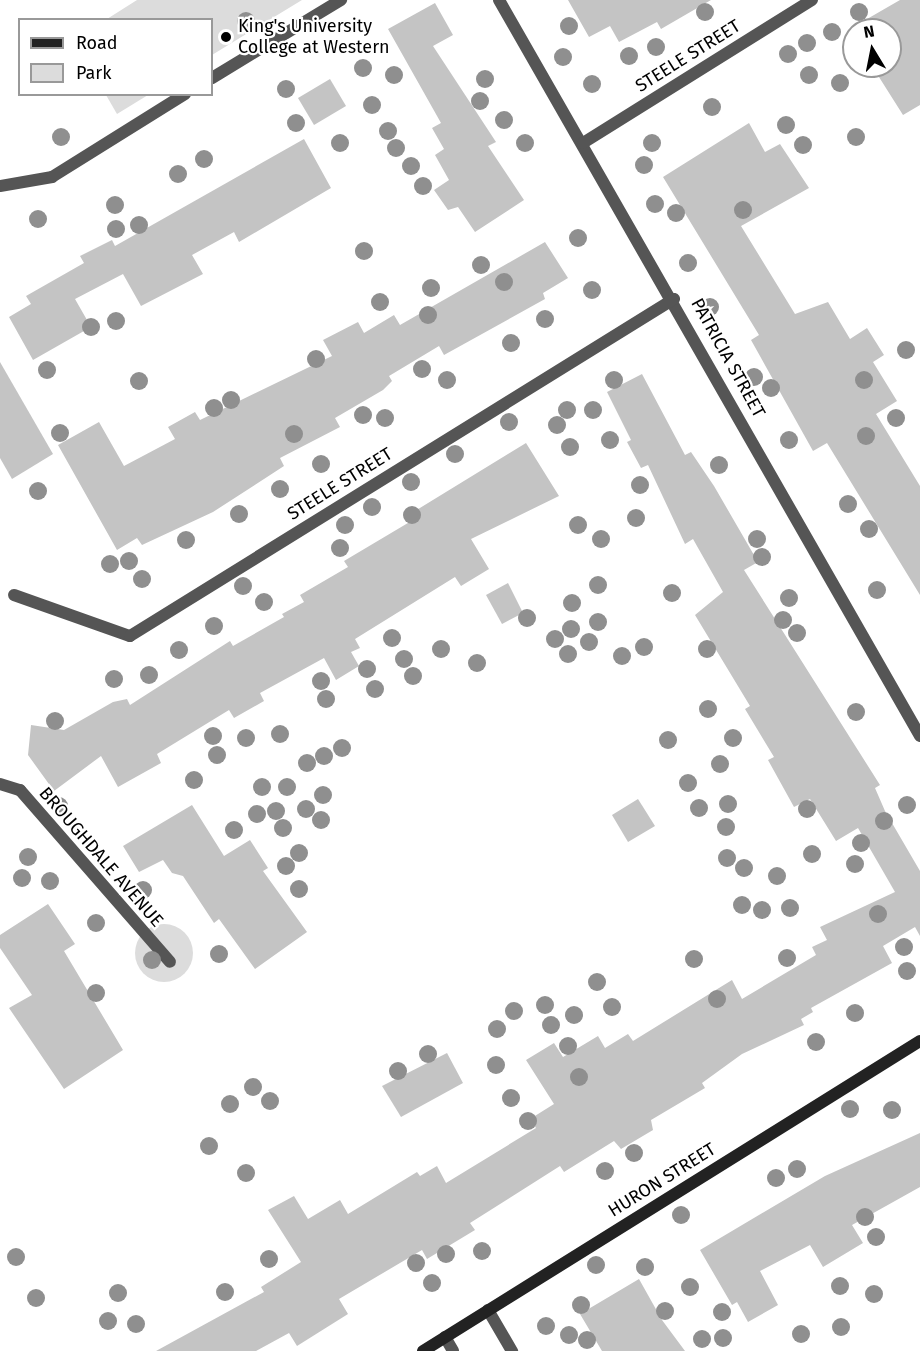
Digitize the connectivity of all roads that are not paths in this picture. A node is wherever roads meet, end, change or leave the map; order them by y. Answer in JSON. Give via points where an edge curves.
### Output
{"nodes":[{"id":1,"x":340,"y":0,"type":"edge"},
{"id":2,"x":500,"y":0,"type":"edge"},
{"id":3,"x":812,"y":0,"type":"edge"},
{"id":4,"x":213,"y":77,"type":"edge"},
{"id":5,"x":182,"y":96,"type":"edge"},
{"id":6,"x":583,"y":143,"type":"junction"},
{"id":7,"x":0,"y":186,"type":"edge"},
{"id":8,"x":674,"y":299,"type":"junction"},
{"id":9,"x":14,"y":595,"type":"dead end"},
{"id":10,"x":920,"y":736,"type":"edge"},
{"id":11,"x":0,"y":784,"type":"edge"},
{"id":12,"x":170,"y":962,"type":"dead end"},
{"id":13,"x":920,"y":1041,"type":"edge"},
{"id":14,"x":488,"y":1310,"type":"junction"},
{"id":15,"x":445,"y":1337,"type":"junction"},
{"id":16,"x":423,"y":1351,"type":"edge"},
{"id":17,"x":453,"y":1351,"type":"edge"},
{"id":18,"x":512,"y":1351,"type":"edge"}],
"edges":[{"from":1,"to":4,"type":"street"},
{"from":2,"to":6,"type":"street","name":"PATRICIA STREET"},
{"from":3,"to":6,"type":"street","name":"STEELE STREET"},
{"from":5,"to":7,"type":"street","via":[[52,177]]},
{"from":6,"to":8,"type":"street","name":"PATRICIA STREET"},
{"from":8,"to":9,"type":"street","name":"STEELE STREET","via":[[130,636]]},
{"from":8,"to":10,"type":"street","name":"PATRICIA STREET"},
{"from":11,"to":12,"type":"street","name":"BROUGHDALE AVENUE","via":[[20,790]]},
{"from":13,"to":14,"type":"street","name":"HURON STREET"},
{"from":14,"to":15,"type":"street","name":"HURON STREET"},
{"from":14,"to":18,"type":"street"},
{"from":15,"to":16,"type":"street","name":"HURON STREET"},
{"from":15,"to":17,"type":"street"}]}
